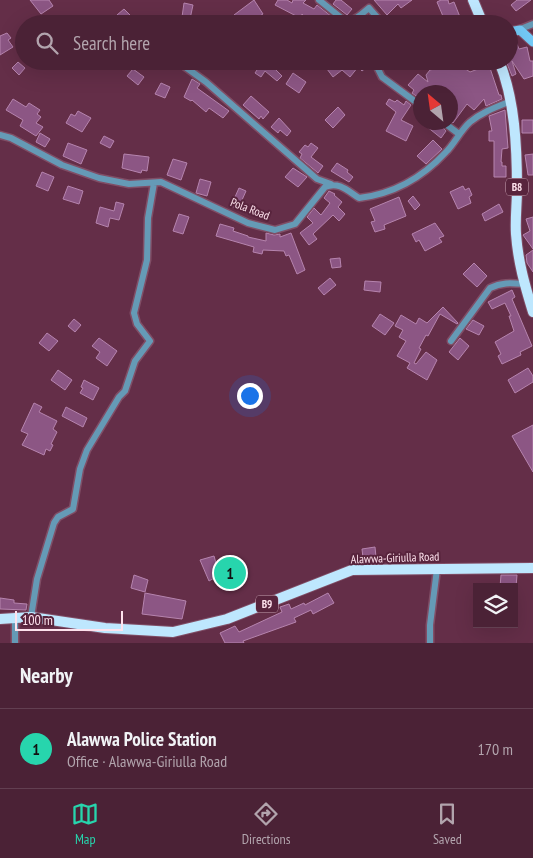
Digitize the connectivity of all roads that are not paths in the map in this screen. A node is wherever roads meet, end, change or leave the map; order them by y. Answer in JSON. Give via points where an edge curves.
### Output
{"nodes":[{"id":1,"x":319,"y":0,"type":"edge"},
{"id":2,"x":473,"y":0,"type":"edge"},
{"id":3,"x":338,"y":15,"type":"edge"},
{"id":4,"x":360,"y":15,"type":"edge"},
{"id":5,"x":375,"y":15,"type":"edge"},
{"id":6,"x":479,"y":15,"type":"edge"},
{"id":7,"x":533,"y":24,"type":"edge"},
{"id":8,"x":518,"y":29,"type":"edge"},
{"id":9,"x":518,"y":30,"type":"edge"},
{"id":10,"x":533,"y":42,"type":"edge"},
{"id":11,"x":189,"y":70,"type":"edge"},
{"id":12,"x":378,"y":70,"type":"edge"},
{"id":13,"x":503,"y":70,"type":"edge"},
{"id":14,"x":413,"y":101,"type":"edge"},
{"id":15,"x":511,"y":101,"type":"junction"},
{"id":16,"x":454,"y":130,"type":"edge"},
{"id":17,"x":459,"y":134,"type":"junction"},
{"id":18,"x":0,"y":135,"type":"edge"},
{"id":19,"x":154,"y":183,"type":"junction"},
{"id":20,"x":332,"y":184,"type":"junction"},
{"id":21,"x":524,"y":284,"type":"junction"},
{"id":22,"x":533,"y":312,"type":"edge"},
{"id":23,"x":451,"y":342,"type":"dead end"},
{"id":24,"x":533,"y":568,"type":"edge"},
{"id":25,"x":437,"y":569,"type":"junction"},
{"id":26,"x":15,"y":617,"type":"junction"},
{"id":27,"x":31,"y":617,"type":"junction"},
{"id":28,"x":0,"y":619,"type":"edge"},
{"id":29,"x":15,"y":643,"type":"edge"},
{"id":30,"x":430,"y":643,"type":"edge"}],
"edges":[{"from":1,"to":3,"type":"street"},
{"from":2,"to":6,"type":"main road"},
{"from":4,"to":5,"type":"street","via":[[369,8]]},
{"from":7,"to":8,"type":"street"},
{"from":9,"to":10,"type":"street"},
{"from":11,"to":20,"type":"street","via":[[316,179]]},
{"from":12,"to":14,"type":"street","via":[[382,77]]},
{"from":13,"to":15,"type":"main road","number":"B8"},
{"from":15,"to":17,"type":"street","via":[[486,111]]},
{"from":15,"to":21,"type":"main road","number":"B8","via":[[517,186],[516,232]]},
{"from":16,"to":17,"type":"street"},
{"from":17,"to":20,"type":"street","via":[[447,152],[412,181],[394,190],[359,198]]},
{"from":18,"to":19,"type":"street","name":"Pola Road","via":[[62,165],[99,178],[129,184]]},
{"from":19,"to":20,"type":"street","name":"Pola Road","via":[[161,182],[248,223],[275,230],[295,224],[325,187]]},
{"from":19,"to":27,"type":"street","via":[[148,218],[147,260],[134,313],[137,324],[150,341],[135,361],[125,391],[86,450],[73,509],[54,523],[37,579]]},
{"from":21,"to":22,"type":"main road","number":"B8"},
{"from":21,"to":23,"type":"street","via":[[506,282],[490,288]]},
{"from":24,"to":25,"type":"main road","name":"Alawwa-Giriulla Road","number":"B9"},
{"from":25,"to":27,"type":"main road","name":"Alawwa-Giriulla Road","number":"B9","via":[[352,570],[227,619],[173,632],[104,628]]},
{"from":25,"to":30,"type":"street"},
{"from":26,"to":27,"type":"main road","name":"Alawwa-Giriulla Road","number":"B9"},
{"from":26,"to":28,"type":"main road","name":"Alawwa-Giriulla Road","number":"B9"},
{"from":26,"to":29,"type":"street"}]}
